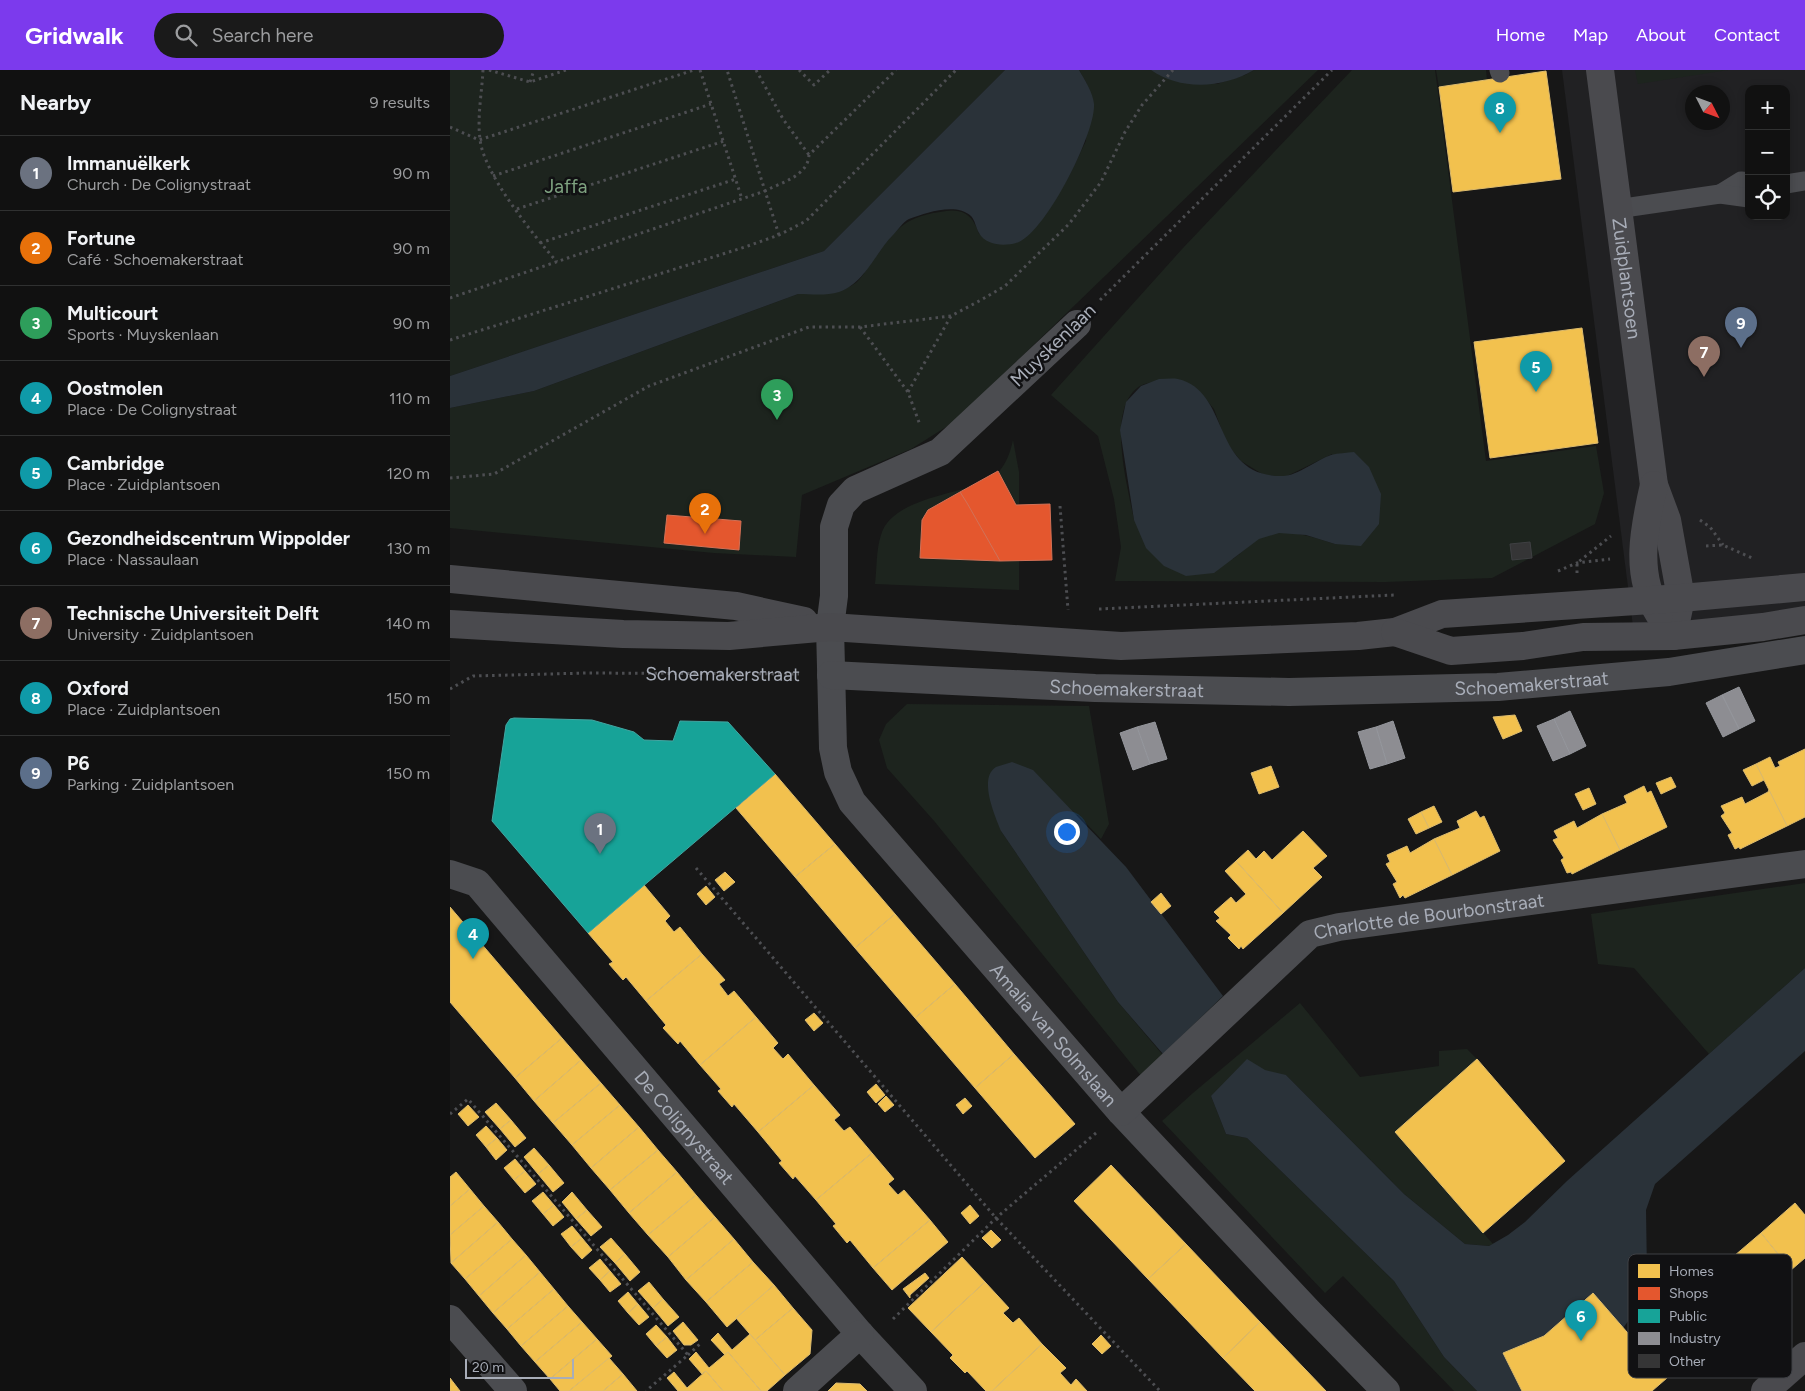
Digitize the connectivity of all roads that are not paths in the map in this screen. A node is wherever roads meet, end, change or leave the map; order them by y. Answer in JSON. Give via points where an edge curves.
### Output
{"nodes":[{"id":1,"x":1600,"y":70,"type":"edge"},
{"id":2,"x":1805,"y":181,"type":"edge"},
{"id":3,"x":1745,"y":182,"type":"edge"},
{"id":4,"x":1790,"y":183,"type":"edge"},
{"id":5,"x":1720,"y":194,"type":"junction"},
{"id":6,"x":1745,"y":197,"type":"edge"},
{"id":7,"x":1618,"y":209,"type":"junction"},
{"id":8,"x":1077,"y":324,"type":"road end"},
{"id":9,"x":1654,"y":485,"type":"junction"},
{"id":10,"x":450,"y":579,"type":"edge"},
{"id":11,"x":1805,"y":587,"type":"edge"},
{"id":12,"x":1681,"y":598,"type":"junction"},
{"id":13,"x":1650,"y":600,"type":"junction"},
{"id":14,"x":1805,"y":620,"type":"edge"},
{"id":15,"x":450,"y":624,"type":"edge"},
{"id":16,"x":830,"y":627,"type":"junction"},
{"id":17,"x":1395,"y":632,"type":"junction"},
{"id":18,"x":1673,"y":636,"type":"junction"},
{"id":19,"x":1805,"y":650,"type":"edge"},
{"id":20,"x":831,"y":675,"type":"junction"},
{"id":21,"x":1805,"y":864,"type":"edge"},
{"id":22,"x":450,"y":874,"type":"edge"},
{"id":23,"x":1121,"y":1112,"type":"junction"},
{"id":24,"x":450,"y":1318,"type":"edge"},
{"id":25,"x":867,"y":1342,"type":"junction"},
{"id":26,"x":1805,"y":1356,"type":"edge"},
{"id":27,"x":1792,"y":1369,"type":"edge"},
{"id":28,"x":1784,"y":1378,"type":"edge"},
{"id":29,"x":1773,"y":1389,"type":"edge"},
{"id":30,"x":513,"y":1391,"type":"edge"},
{"id":31,"x":797,"y":1391,"type":"edge"},
{"id":32,"x":913,"y":1391,"type":"edge"},
{"id":33,"x":1386,"y":1391,"type":"edge"}],
"edges":[{"from":1,"to":7,"type":"main road","name":"Zuidplantsoen"},
{"from":2,"to":4,"type":"lane"},
{"from":3,"to":5,"type":"lane"},
{"from":5,"to":6,"type":"lane"},
{"from":5,"to":7,"type":"lane"},
{"from":7,"to":9,"type":"main road","name":"Zuidplantsoen"},
{"from":8,"to":16,"type":"street","name":"Muyskenlaan","via":[[940,452],[855,490],[841,505],[834,527],[834,596]]},
{"from":9,"to":12,"type":"main road","name":"Zuidplantsoen","via":[[1667,520]]},
{"from":9,"to":13,"type":"main road","name":"Zuidplantsoen","via":[[1642,555]]},
{"from":10,"to":16,"type":"main road","name":"Schoemakerstraat","via":[[736,606]]},
{"from":11,"to":12,"type":"main road","name":"Schoemakerstraat"},
{"from":12,"to":13,"type":"main road","name":"Schoemakerstraat"},
{"from":12,"to":18,"type":"main road","name":"Zuidplantsoen"},
{"from":13,"to":17,"type":"main road","name":"Schoemakerstraat","via":[[1442,614]]},
{"from":13,"to":18,"type":"main road","name":"Zuidplantsoen"},
{"from":14,"to":18,"type":"main road","name":"Schoemakerstraat"},
{"from":15,"to":16,"type":"main road","name":"Schoemakerstraat","via":[[623,634],[728,636]]},
{"from":16,"to":17,"type":"main road","name":"Schoemakerstraat","via":[[1121,646]]},
{"from":16,"to":20,"type":"street","name":"Amalia van Solmslaan"},
{"from":17,"to":18,"type":"main road","name":"Schoemakerstraat","via":[[1451,651],[1523,646],[1583,637]]},
{"from":19,"to":20,"type":"street","name":"Schoemakerstraat","via":[[1669,672],[1498,687],[1308,691],[1095,688]]},
{"from":20,"to":23,"type":"street","name":"Amalia van Solmslaan","via":[[834,748],[838,772],[852,802]]},
{"from":21,"to":23,"type":"street","name":"Charlotte de Bourbonstraat","via":[[1339,926],[1310,934]]},
{"from":22,"to":25,"type":"street","name":"De Colignystraat","via":[[477,883]]},
{"from":23,"to":33,"type":"street","name":"Amalia van Solmslaan"},
{"from":24,"to":30,"type":"street"},
{"from":25,"to":31,"type":"street"},
{"from":25,"to":32,"type":"street","name":"De Colignystraat"},
{"from":26,"to":27,"type":"main road"},
{"from":28,"to":29,"type":"main road"}]}
